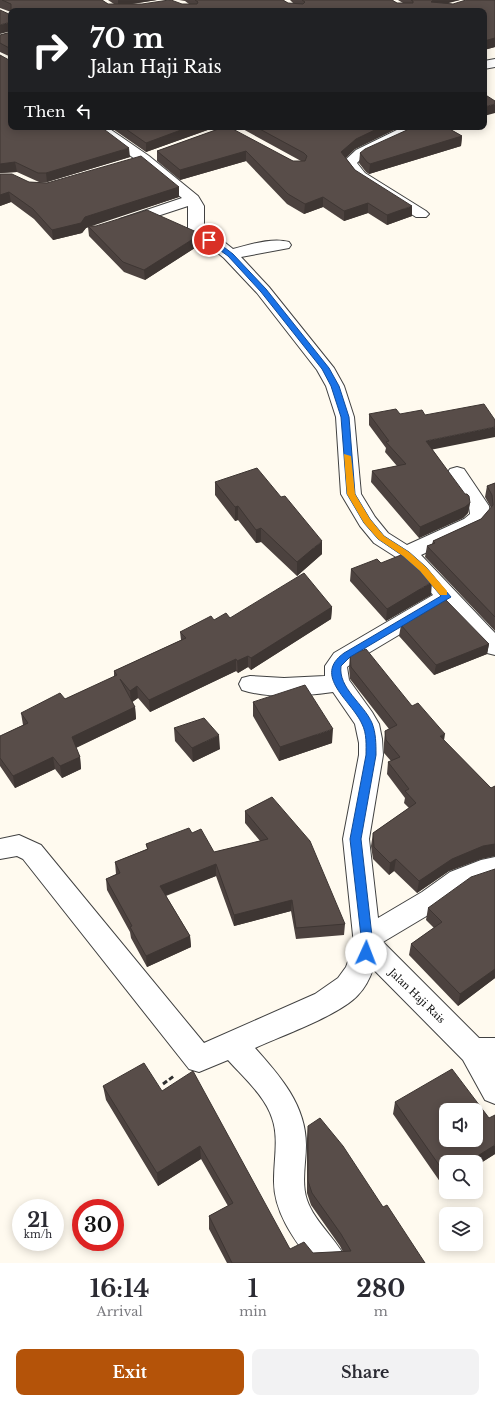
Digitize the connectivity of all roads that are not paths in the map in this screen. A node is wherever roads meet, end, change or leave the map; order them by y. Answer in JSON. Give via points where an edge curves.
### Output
{"nodes":[{"id":1,"x":103,"y":130,"type":"edge"},
{"id":2,"x":408,"y":130,"type":"edge"},
{"id":3,"x":150,"y":156,"type":"junction"},
{"id":4,"x":129,"y":163,"type":"edge"},
{"id":5,"x":194,"y":199,"type":"junction"},
{"id":6,"x":421,"y":214,"type":"dead end"},
{"id":7,"x":113,"y":225,"type":"edge"},
{"id":8,"x":283,"y":245,"type":"dead end"},
{"id":9,"x":230,"y":255,"type":"junction"},
{"id":10,"x":457,"y":473,"type":"dead end"},
{"id":11,"x":406,"y":554,"type":"junction"},
{"id":12,"x":446,"y":597,"type":"junction"},
{"id":13,"x":495,"y":647,"type":"edge"},
{"id":14,"x":339,"y":683,"type":"junction"},
{"id":15,"x":250,"y":684,"type":"dead end"},
{"id":16,"x":0,"y":849,"type":"edge"},
{"id":17,"x":495,"y":868,"type":"edge"},
{"id":18,"x":367,"y":942,"type":"junction"},
{"id":19,"x":233,"y":1044,"type":"junction"},
{"id":20,"x":484,"y":1051,"type":"edge"},
{"id":21,"x":495,"y":1090,"type":"edge"},
{"id":22,"x":332,"y":1263,"type":"edge"}],
"edges":[{"from":1,"to":3,"type":"street"},
{"from":2,"to":6,"type":"street","via":[[355,156],[349,163],[360,176]]},
{"from":3,"to":4,"type":"street"},
{"from":3,"to":5,"type":"street"},
{"from":5,"to":7,"type":"street"},
{"from":5,"to":9,"type":"street","via":[[196,228]]},
{"from":8,"to":9,"type":"street"},
{"from":9,"to":11,"type":"street","via":[[325,368],[335,386],[345,417],[351,494],[381,538]]},
{"from":10,"to":11,"type":"street","via":[[479,506],[480,516],[470,524]]},
{"from":11,"to":12,"type":"street","via":[[423,569]]},
{"from":12,"to":13,"type":"street"},
{"from":12,"to":14,"type":"street","via":[[339,661],[335,673]]},
{"from":14,"to":15,"type":"street","via":[[278,688]]},
{"from":14,"to":18,"type":"street","via":[[367,724],[371,741],[371,755],[356,839]]},
{"from":16,"to":19,"type":"street","via":[[19,845],[32,852],[199,1058]]},
{"from":17,"to":18,"type":"street","via":[[459,880]]},
{"from":18,"to":19,"type":"street","via":[[358,973],[348,987],[325,1003]]},
{"from":18,"to":20,"type":"street","name":"Jalan Haji Rais"},
{"from":19,"to":22,"type":"street","via":[[281,1103],[288,1119],[291,1198],[296,1212]]},
{"from":20,"to":21,"type":"street","name":"Jalan Haji Rais"}]}
